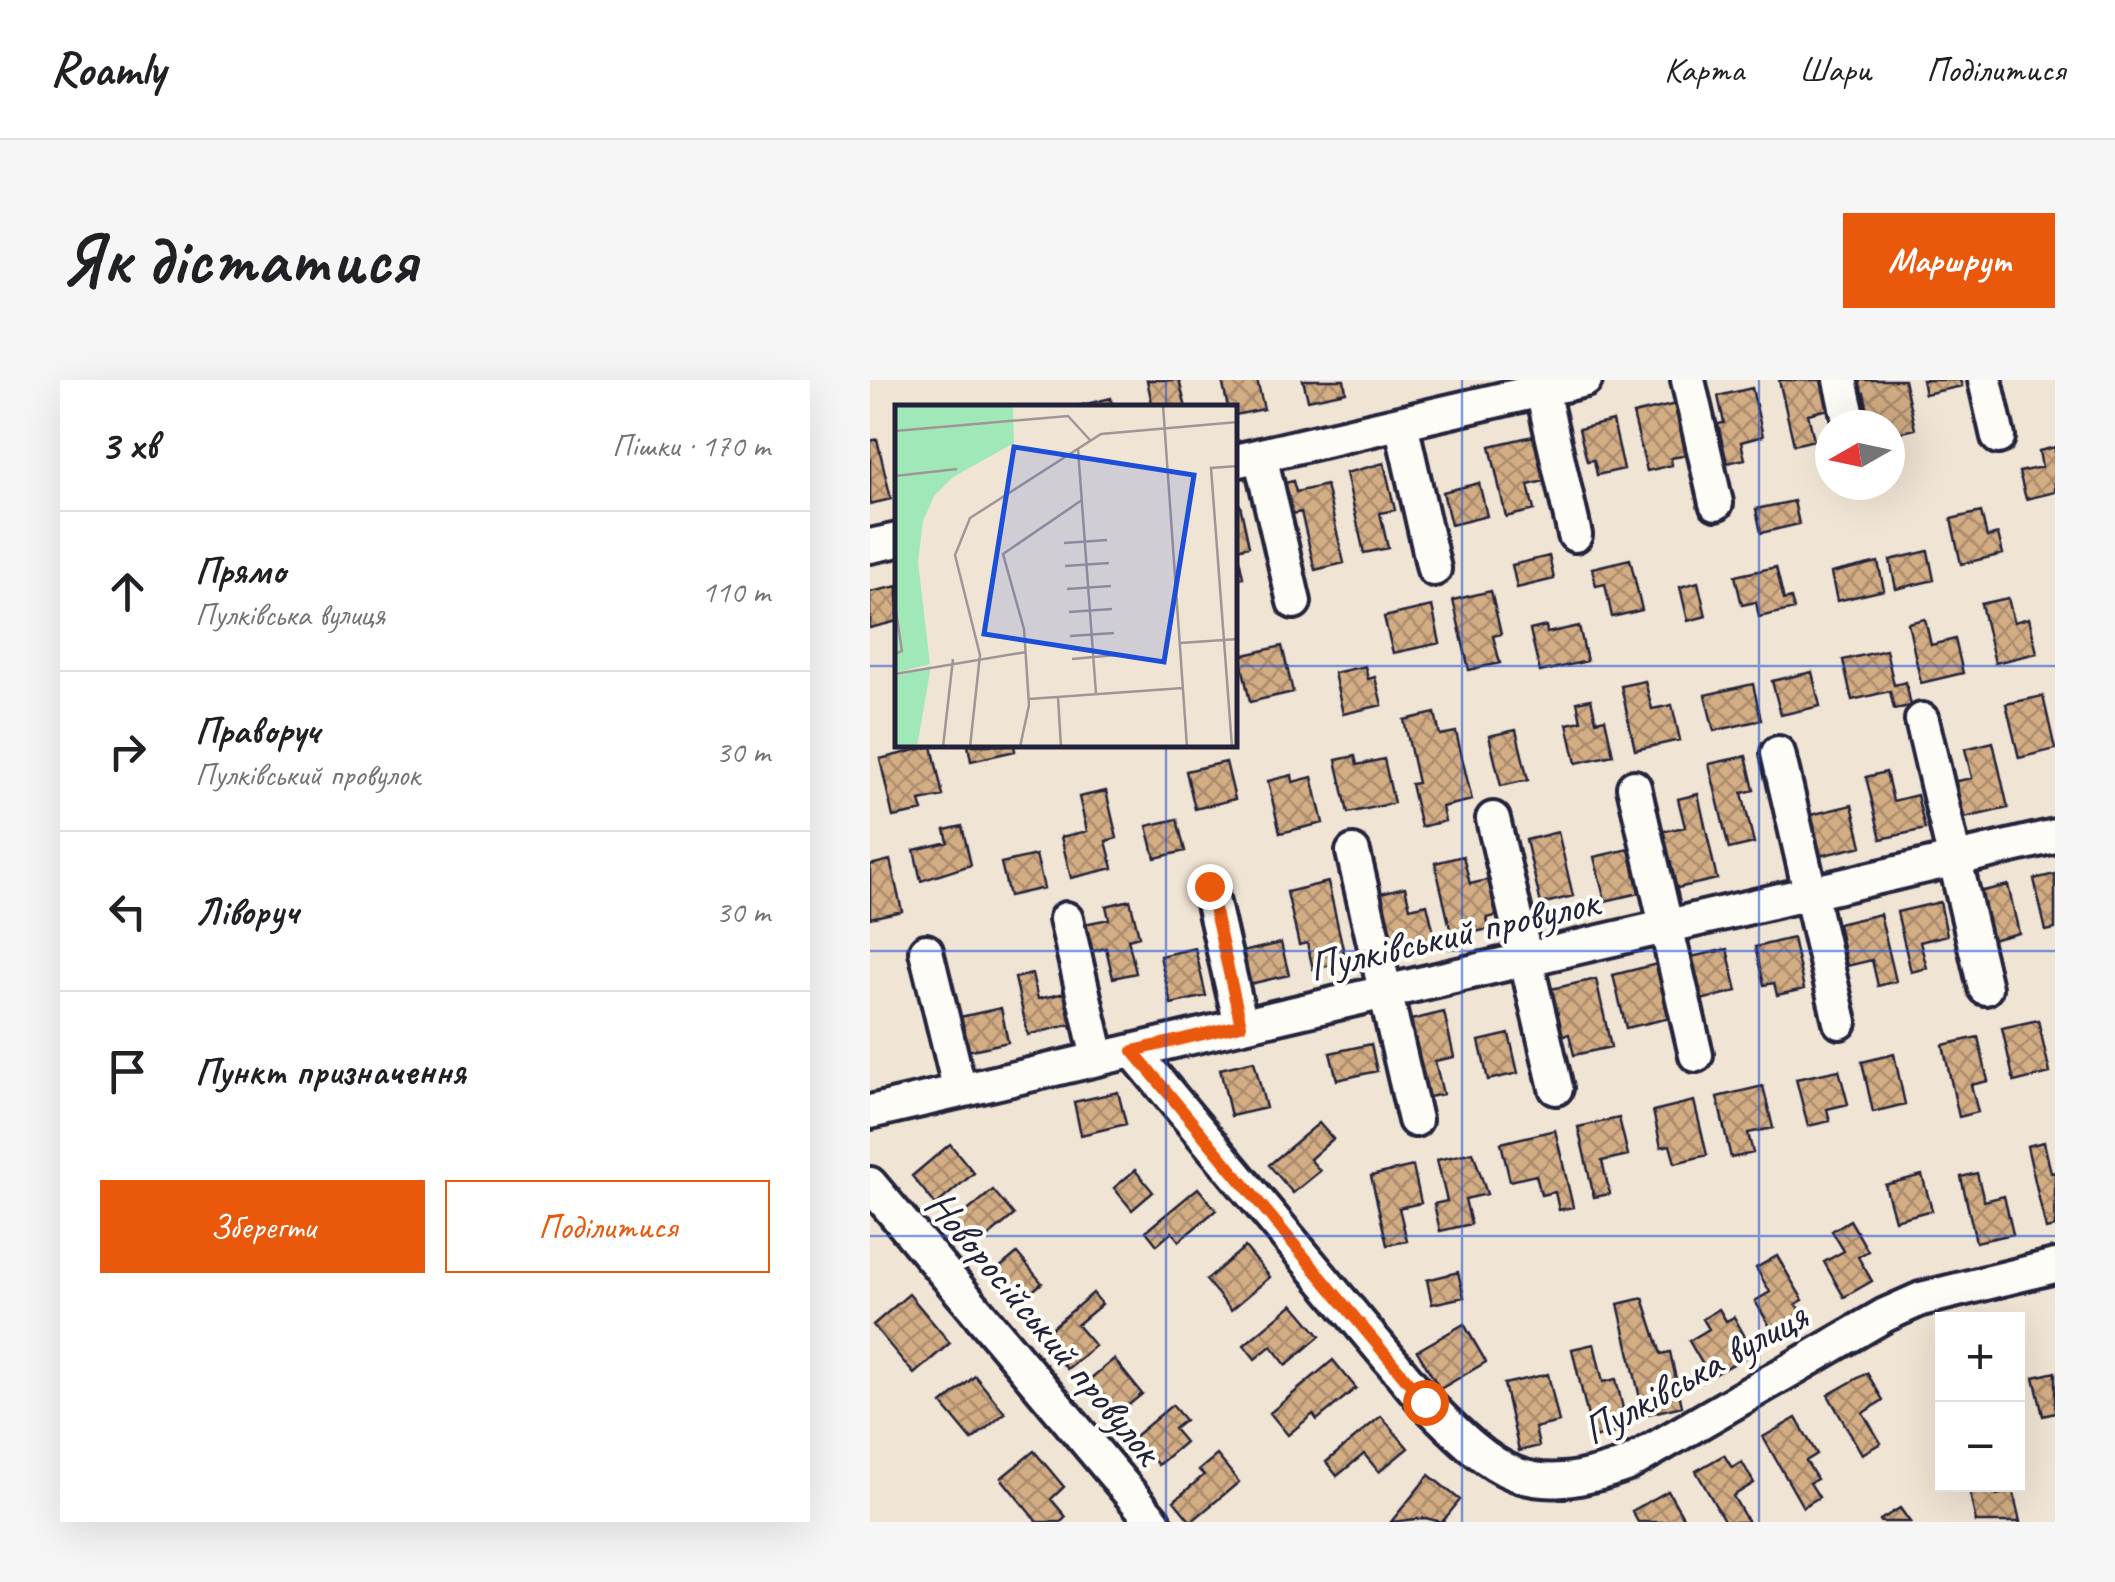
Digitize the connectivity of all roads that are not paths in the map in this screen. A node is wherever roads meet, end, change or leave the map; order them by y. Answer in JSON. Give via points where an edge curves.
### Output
{"nodes":[{"id":1,"x":1585,"y":380,"type":"edge"},
{"id":2,"x":1688,"y":380,"type":"edge"},
{"id":3,"x":1840,"y":380,"type":"edge"},
{"id":4,"x":1985,"y":380,"type":"edge"},
{"id":5,"x":1542,"y":390,"type":"junction"},
{"id":6,"x":1847,"y":410,"type":"edge"},
{"id":7,"x":1400,"y":423,"type":"junction"},
{"id":8,"x":1998,"y":437,"type":"dead end"},
{"id":9,"x":1248,"y":458,"type":"edge"},
{"id":10,"x":1716,"y":503,"type":"dead end"},
{"id":11,"x":1575,"y":535,"type":"dead end"},
{"id":12,"x":895,"y":541,"type":"edge"},
{"id":13,"x":870,"y":546,"type":"edge"},
{"id":14,"x":1434,"y":569,"type":"dead end"},
{"id":15,"x":1294,"y":602,"type":"dead end"},
{"id":16,"x":1922,"y":720,"type":"dead end"},
{"id":17,"x":1778,"y":753,"type":"dead end"},
{"id":18,"x":1634,"y":787,"type":"dead end"},
{"id":19,"x":1493,"y":820,"type":"dead end"},
{"id":20,"x":2055,"y":836,"type":"edge"},
{"id":21,"x":1353,"y":852,"type":"dead end"},
{"id":22,"x":1955,"y":860,"type":"junction"},
{"id":23,"x":1209,"y":886,"type":"dead end"},
{"id":24,"x":1811,"y":893,"type":"junction"},
{"id":25,"x":1066,"y":919,"type":"dead end"},
{"id":26,"x":1666,"y":927,"type":"junction"},
{"id":27,"x":926,"y":951,"type":"dead end"},
{"id":28,"x":1526,"y":959,"type":"junction"},
{"id":29,"x":1985,"y":988,"type":"dead end"},
{"id":30,"x":1386,"y":992,"type":"junction"},
{"id":31,"x":1840,"y":1022,"type":"dead end"},
{"id":32,"x":1241,"y":1025,"type":"junction"},
{"id":33,"x":1133,"y":1051,"type":"junction"},
{"id":34,"x":1696,"y":1055,"type":"dead end"},
{"id":35,"x":1098,"y":1058,"type":"junction"},
{"id":36,"x":1556,"y":1088,"type":"dead end"},
{"id":37,"x":960,"y":1090,"type":"junction"},
{"id":38,"x":870,"y":1112,"type":"edge"},
{"id":39,"x":1416,"y":1120,"type":"dead end"},
{"id":40,"x":870,"y":1184,"type":"edge"},
{"id":41,"x":2055,"y":1266,"type":"edge"},
{"id":42,"x":1154,"y":1522,"type":"edge"}],
"edges":[{"from":1,"to":5,"type":"street"},
{"from":2,"to":10,"type":"street"},
{"from":3,"to":6,"type":"street"},
{"from":4,"to":8,"type":"street"},
{"from":5,"to":7,"type":"street"},
{"from":5,"to":11,"type":"street"},
{"from":7,"to":9,"type":"street"},
{"from":7,"to":14,"type":"street"},
{"from":9,"to":15,"type":"street"},
{"from":12,"to":13,"type":"street"},
{"from":16,"to":22,"type":"street"},
{"from":17,"to":24,"type":"street"},
{"from":18,"to":26,"type":"street"},
{"from":19,"to":28,"type":"street"},
{"from":20,"to":22,"type":"street","name":"Пулківський провулок"},
{"from":21,"to":30,"type":"street"},
{"from":22,"to":24,"type":"street","name":"Пулківський провулок"},
{"from":22,"to":29,"type":"street"},
{"from":23,"to":32,"type":"street"},
{"from":24,"to":26,"type":"street","name":"Пулківський провулок"},
{"from":24,"to":31,"type":"street"},
{"from":25,"to":35,"type":"street"},
{"from":26,"to":28,"type":"street","name":"Пулківський провулок"},
{"from":26,"to":34,"type":"street"},
{"from":27,"to":37,"type":"street"},
{"from":28,"to":30,"type":"street","name":"Пулківський провулок"},
{"from":28,"to":36,"type":"street"},
{"from":30,"to":32,"type":"street","name":"Пулківський провулок"},
{"from":30,"to":39,"type":"street"},
{"from":32,"to":33,"type":"street","name":"Пулківський провулок"},
{"from":33,"to":35,"type":"street","name":"Пулківський провулок"},
{"from":33,"to":41,"type":"street","name":"Пулківська вулиця","via":[[1425,1402],[1471,1448],[1508,1472],[1546,1484],[1628,1464],[1921,1299]]},
{"from":35,"to":37,"type":"street","name":"Пулківський провулок"},
{"from":37,"to":38,"type":"street","name":"Пулківський провулок"},
{"from":40,"to":42,"type":"street","name":"Новоросійський провулок"}]}
